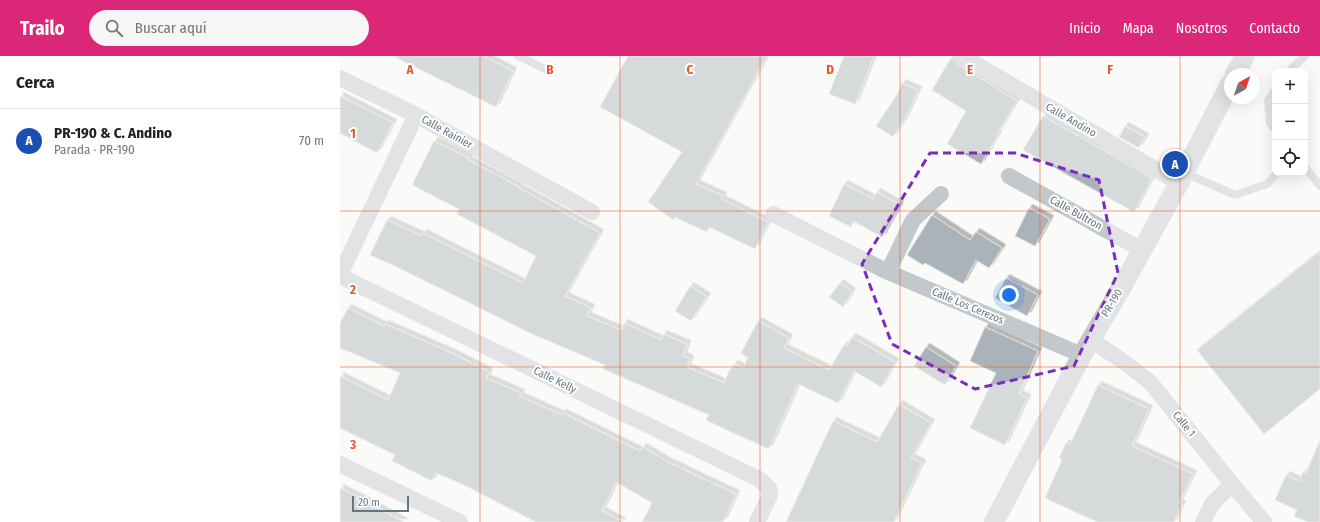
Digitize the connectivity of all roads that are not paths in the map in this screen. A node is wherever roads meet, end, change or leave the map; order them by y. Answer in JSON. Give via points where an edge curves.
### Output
{"nodes":[{"id":1,"x":518,"y":56,"type":"edge"},
{"id":2,"x":962,"y":56,"type":"edge"},
{"id":3,"x":1245,"y":56,"type":"edge"},
{"id":4,"x":1305,"y":56,"type":"edge"},
{"id":5,"x":1238,"y":68,"type":"edge"},
{"id":6,"x":1292,"y":68,"type":"edge"},
{"id":7,"x":549,"y":71,"type":"dead end"},
{"id":8,"x":340,"y":78,"type":"edge"},
{"id":9,"x":1272,"y":94,"type":"edge"},
{"id":10,"x":1224,"y":96,"type":"edge"},
{"id":11,"x":416,"y":115,"type":"junction"},
{"id":12,"x":1272,"y":126,"type":"edge"},
{"id":13,"x":1308,"y":171,"type":"edge"},
{"id":14,"x":1009,"y":176,"type":"dead end"},
{"id":15,"x":1274,"y":176,"type":"edge"},
{"id":16,"x":1182,"y":178,"type":"junction"},
{"id":17,"x":1320,"y":186,"type":"edge"},
{"id":18,"x":941,"y":194,"type":"dead end"},
{"id":19,"x":592,"y":212,"type":"dead end"},
{"id":20,"x":773,"y":214,"type":"dead end"},
{"id":21,"x":1142,"y":250,"type":"junction"},
{"id":22,"x":888,"y":272,"type":"junction"},
{"id":23,"x":340,"y":276,"type":"edge"},
{"id":24,"x":1086,"y":347,"type":"junction"},
{"id":25,"x":340,"y":464,"type":"edge"},
{"id":26,"x":1232,"y":484,"type":"junction"},
{"id":27,"x":460,"y":522,"type":"edge"},
{"id":28,"x":757,"y":522,"type":"edge"},
{"id":29,"x":994,"y":522,"type":"edge"},
{"id":30,"x":1203,"y":522,"type":"edge"},
{"id":31,"x":1264,"y":522,"type":"edge"}],
"edges":[{"from":1,"to":7,"type":"lane"},
{"from":2,"to":16,"type":"street","name":"Calle Andino"},
{"from":3,"to":5,"type":"street"},
{"from":4,"to":6,"type":"lane"},
{"from":8,"to":11,"type":"street"},
{"from":9,"to":12,"type":"lane","via":[[1268,100]]},
{"from":10,"to":16,"type":"street","name":"PR-190","number":"PR-190"},
{"from":11,"to":19,"type":"street","name":"Calle Rainier"},
{"from":11,"to":23,"type":"street","name":"Calle Rainier"},
{"from":13,"to":17,"type":"lane"},
{"from":14,"to":21,"type":"street","name":"Calle Bultron"},
{"from":15,"to":16,"type":"lane","via":[[1267,184],[1235,195]]},
{"from":16,"to":21,"type":"street","name":"PR-190","number":"PR-190"},
{"from":18,"to":22,"type":"street","via":[[913,220]]},
{"from":20,"to":22,"type":"street","name":"Calle Los Cerezos"},
{"from":21,"to":24,"type":"street","name":"PR-190","number":"PR-190"},
{"from":22,"to":24,"type":"street","name":"Calle Los Cerezos"},
{"from":23,"to":28,"type":"street","name":"Calle Kelly","via":[[759,479],[769,488],[770,495]]},
{"from":24,"to":26,"type":"street","name":"Calle 1","via":[[1121,360],[1150,382]]},
{"from":24,"to":29,"type":"street","name":"PR-190","number":"PR-190"},
{"from":25,"to":27,"type":"street"},
{"from":26,"to":30,"type":"street","via":[[1212,504]]},
{"from":26,"to":31,"type":"street","name":"Calle 1"}]}
